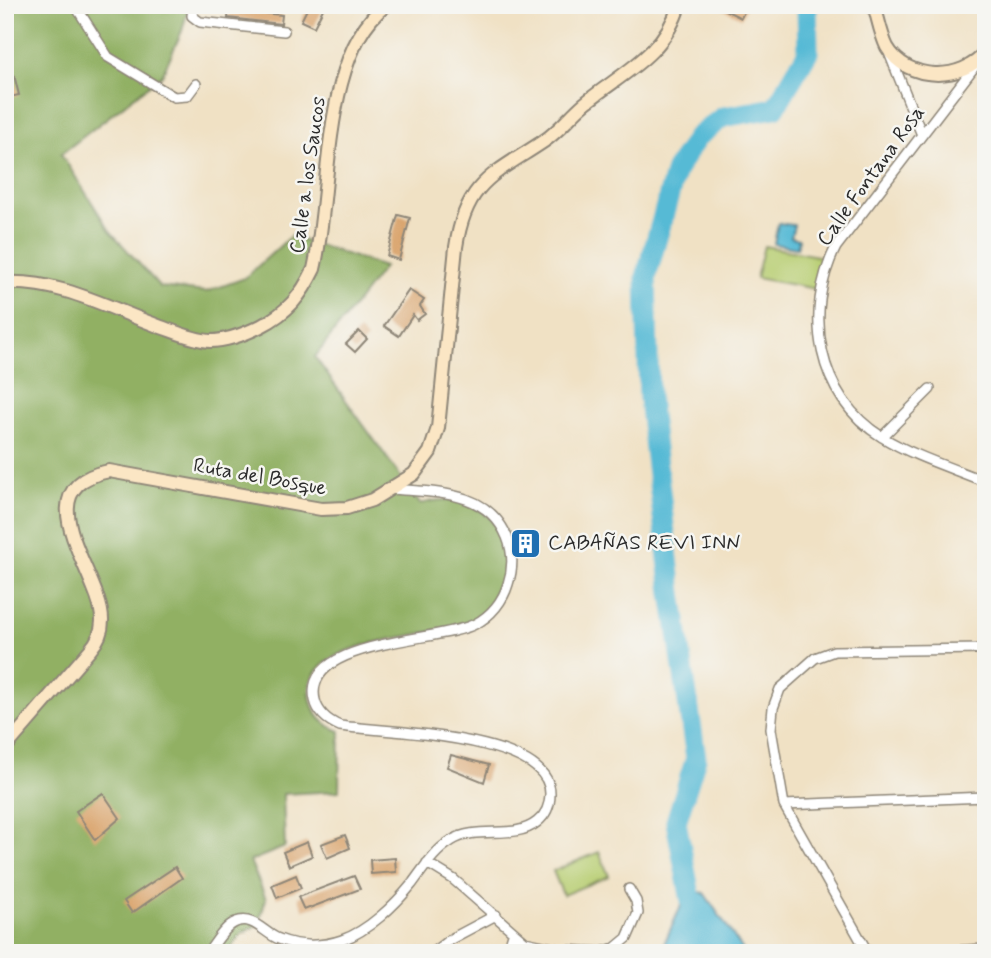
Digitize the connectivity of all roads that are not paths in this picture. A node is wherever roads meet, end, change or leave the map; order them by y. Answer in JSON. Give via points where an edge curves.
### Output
{"nodes":[{"id":1,"x":75,"y":5,"type":"edge"},
{"id":2,"x":193,"y":5,"type":"edge"},
{"id":3,"x":386,"y":5,"type":"edge"},
{"id":4,"x":679,"y":5,"type":"edge"},
{"id":5,"x":874,"y":5,"type":"edge"},
{"id":6,"x":284,"y":32,"type":"dead end"},
{"id":7,"x":888,"y":48,"type":"junction"},
{"id":8,"x":982,"y":57,"type":"edge"},
{"id":9,"x":196,"y":84,"type":"dead end"},
{"id":10,"x":922,"y":135,"type":"junction"},
{"id":11,"x":5,"y":283,"type":"edge"},
{"id":12,"x":930,"y":389,"type":"dead end"},
{"id":13,"x":883,"y":437,"type":"junction"},
{"id":14,"x":986,"y":482,"type":"edge"},
{"id":15,"x":391,"y":489,"type":"junction"},
{"id":16,"x":986,"y":649,"type":"edge"},
{"id":17,"x":5,"y":748,"type":"edge"},
{"id":18,"x":986,"y":797,"type":"edge"},
{"id":19,"x":784,"y":805,"type":"junction"},
{"id":20,"x":427,"y":863,"type":"junction"},
{"id":21,"x":629,"y":889,"type":"dead end"},
{"id":22,"x":496,"y":915,"type":"junction"},
{"id":23,"x":513,"y":934,"type":"junction"},
{"id":24,"x":304,"y":948,"type":"edge"},
{"id":25,"x":986,"y":950,"type":"edge"},
{"id":26,"x":208,"y":953,"type":"edge"},
{"id":27,"x":432,"y":953,"type":"edge"},
{"id":28,"x":517,"y":953,"type":"edge"},
{"id":29,"x":868,"y":953,"type":"edge"},
{"id":30,"x":910,"y":953,"type":"edge"}],
"edges":[{"from":1,"to":9,"type":"street","via":[[108,57],[174,97],[187,96]]},
{"from":2,"to":6,"type":"street","via":[[192,16],[201,22]]},
{"from":3,"to":11,"type":"street","name":"Calle a los Saucos","via":[[366,24],[349,55],[339,93],[314,269],[301,295],[284,312],[248,332],[206,341],[67,290]]},
{"from":4,"to":15,"type":"street","name":"Ruta del Bosque","via":[[651,53],[584,104],[548,139],[491,174],[473,196],[457,235],[435,441],[422,464]]},
{"from":5,"to":7,"type":"street"},
{"from":7,"to":8,"type":"street","via":[[906,65],[924,73],[950,73]]},
{"from":7,"to":10,"type":"street"},
{"from":8,"to":10,"type":"street","name":"Calle Fontana Rosa"},
{"from":10,"to":13,"type":"street","name":"Calle Fontana Rosa","via":[[836,247],[817,305],[820,345],[838,394],[852,413]]},
{"from":12,"to":13,"type":"street"},
{"from":13,"to":14,"type":"street","name":"Calle Fontana Rosa"},
{"from":15,"to":17,"type":"street","name":"Ruta del Bosque","via":[[359,505],[334,509],[109,471],[85,481],[70,501],[68,526],[100,606],[99,636]]},
{"from":15,"to":20,"type":"street","via":[[456,495],[486,509],[501,525],[510,545],[512,568],[507,588],[490,614],[473,625],[363,649],[331,663],[317,680],[318,708],[340,726],[457,738],[503,752],[538,768],[550,789],[549,805],[535,824],[520,830],[470,832],[451,841]]},
{"from":16,"to":19,"type":"street","via":[[834,651],[816,658],[780,690],[773,708],[771,729]]},
{"from":18,"to":19,"type":"street"},
{"from":19,"to":29,"type":"street"},
{"from":20,"to":22,"type":"street"},
{"from":20,"to":24,"type":"street","via":[[410,887],[371,923],[344,939]]},
{"from":21,"to":23,"type":"street","via":[[638,913],[627,937],[615,948],[602,952],[562,950],[525,942]]},
{"from":22,"to":23,"type":"street"},
{"from":22,"to":27,"type":"street"},
{"from":23,"to":28,"type":"street","via":[[510,944]]},
{"from":24,"to":26,"type":"street","via":[[242,920],[229,926]]},
{"from":25,"to":30,"type":"street"}]}
